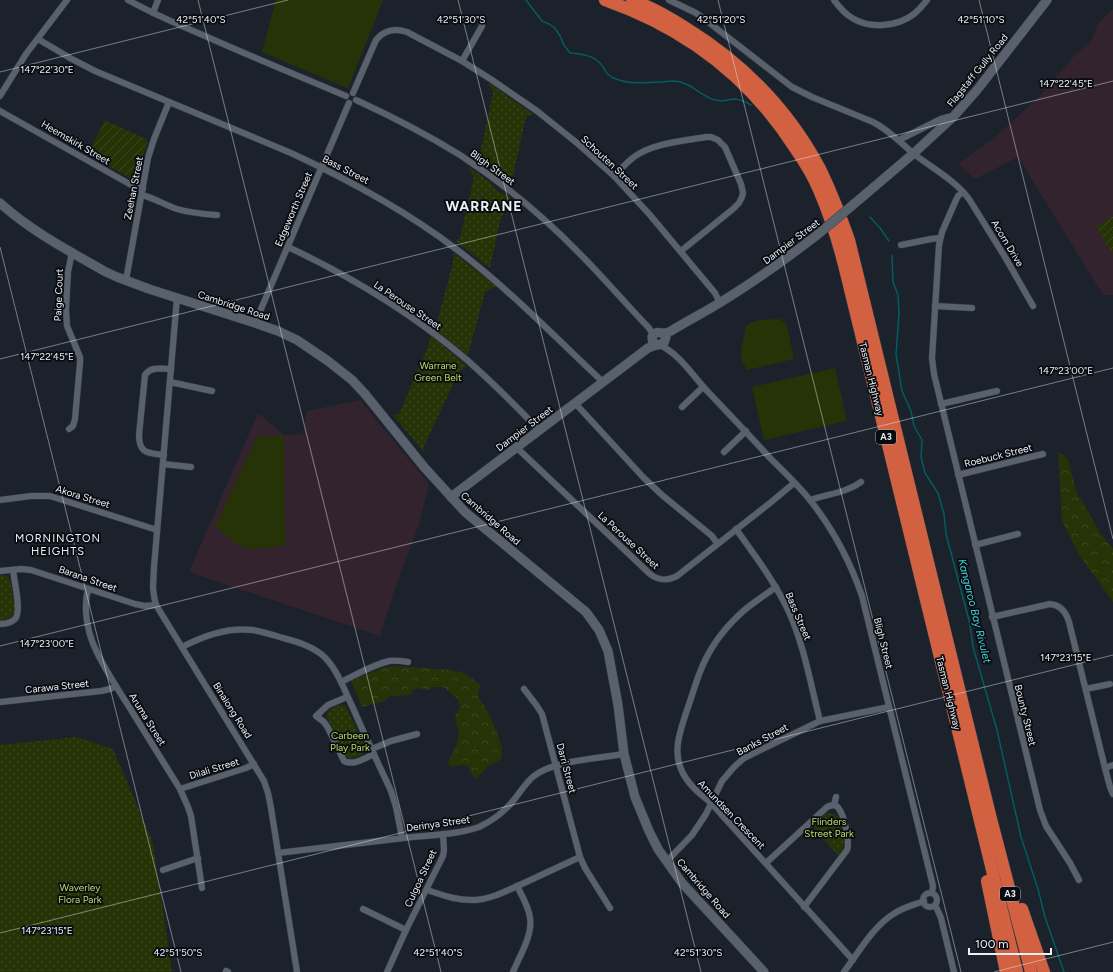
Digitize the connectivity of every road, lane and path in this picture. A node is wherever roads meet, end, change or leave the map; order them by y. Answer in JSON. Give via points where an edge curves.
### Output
{"nodes":[{"id":1,"x":67,"y":0,"type":"edge"},
{"id":2,"x":128,"y":0,"type":"edge"},
{"id":3,"x":158,"y":0,"type":"edge"},
{"id":4,"x":605,"y":0,"type":"edge"},
{"id":5,"x":632,"y":0,"type":"edge"},
{"id":6,"x":669,"y":0,"type":"edge"},
{"id":7,"x":834,"y":0,"type":"edge"},
{"id":8,"x":927,"y":0,"type":"edge"},
{"id":9,"x":1047,"y":0,"type":"edge"},
{"id":10,"x":153,"y":13,"type":"junction"},
{"id":11,"x":482,"y":26,"type":"dead end"},
{"id":12,"x":38,"y":39,"type":"junction"},
{"id":13,"x":462,"y":61,"type":"junction"},
{"id":14,"x":353,"y":93,"type":"junction"},
{"id":15,"x":0,"y":96,"type":"edge"},
{"id":16,"x":346,"y":96,"type":"junction"},
{"id":17,"x":356,"y":100,"type":"junction"},
{"id":18,"x":169,"y":102,"type":"junction"},
{"id":19,"x":349,"y":103,"type":"junction"},
{"id":20,"x":0,"y":110,"type":"edge"},
{"id":21,"x":954,"y":116,"type":"junction"},
{"id":22,"x":899,"y":140,"type":"junction"},
{"id":23,"x":914,"y":154,"type":"junction"},
{"id":24,"x":321,"y":167,"type":"junction"},
{"id":25,"x":614,"y":176,"type":"junction"},
{"id":26,"x":142,"y":192,"type":"junction"},
{"id":27,"x":963,"y":192,"type":"junction"},
{"id":28,"x":0,"y":202,"type":"edge"},
{"id":29,"x":217,"y":215,"type":"dead end"},
{"id":30,"x":940,"y":238,"type":"junction"},
{"id":31,"x":900,"y":244,"type":"dead end"},
{"id":32,"x":288,"y":247,"type":"junction"},
{"id":33,"x":681,"y":251,"type":"junction"},
{"id":34,"x":72,"y":252,"type":"junction"},
{"id":35,"x":126,"y":280,"type":"junction"},
{"id":36,"x":177,"y":298,"type":"junction"},
{"id":37,"x":720,"y":303,"type":"junction"},
{"id":38,"x":935,"y":306,"type":"junction"},
{"id":39,"x":1033,"y":306,"type":"dead end"},
{"id":40,"x":972,"y":308,"type":"dead end"},
{"id":41,"x":255,"y":323,"type":"junction"},
{"id":42,"x":658,"y":338,"type":"junction"},
{"id":43,"x":171,"y":369,"type":"junction"},
{"id":44,"x":170,"y":382,"type":"junction"},
{"id":45,"x":603,"y":382,"type":"junction"},
{"id":46,"x":703,"y":387,"type":"junction"},
{"id":47,"x":997,"y":390,"type":"dead end"},
{"id":48,"x":212,"y":391,"type":"dead end"},
{"id":49,"x":575,"y":403,"type":"junction"},
{"id":50,"x":941,"y":404,"type":"junction"},
{"id":51,"x":682,"y":406,"type":"dead end"},
{"id":52,"x":69,"y":429,"type":"dead end"},
{"id":53,"x":539,"y":430,"type":"junction"},
{"id":54,"x":746,"y":431,"type":"junction"},
{"id":55,"x":516,"y":448,"type":"junction"},
{"id":56,"x":724,"y":452,"type":"dead end"},
{"id":57,"x":1043,"y":454,"type":"dead end"},
{"id":58,"x":164,"y":455,"type":"junction"},
{"id":59,"x":163,"y":464,"type":"junction"},
{"id":60,"x":190,"y":467,"type":"dead end"},
{"id":61,"x":958,"y":475,"type":"junction"},
{"id":62,"x":861,"y":482,"type":"dead end"},
{"id":63,"x":794,"y":483,"type":"junction"},
{"id":64,"x":451,"y":497,"type":"junction"},
{"id":65,"x":0,"y":500,"type":"edge"},
{"id":66,"x":810,"y":500,"type":"junction"},
{"id":67,"x":736,"y":529,"type":"junction"},
{"id":68,"x":157,"y":530,"type":"junction"},
{"id":69,"x":1018,"y":534,"type":"dead end"},
{"id":70,"x":717,"y":543,"type":"junction"},
{"id":71,"x":975,"y":545,"type":"junction"},
{"id":72,"x":12,"y":570,"type":"junction"},
{"id":73,"x":0,"y":571,"type":"edge"},
{"id":74,"x":776,"y":587,"type":"junction"},
{"id":75,"x":88,"y":589,"type":"junction"},
{"id":76,"x":156,"y":605,"type":"junction"},
{"id":77,"x":992,"y":617,"type":"junction"},
{"id":78,"x":0,"y":624,"type":"edge"},
{"id":79,"x":182,"y":647,"type":"junction"},
{"id":80,"x":405,"y":660,"type":"dead end"},
{"id":81,"x":944,"y":675,"type":"junction"},
{"id":82,"x":341,"y":682,"type":"junction"},
{"id":83,"x":1110,"y":684,"type":"dead end"},
{"id":84,"x":116,"y":686,"type":"junction"},
{"id":85,"x":524,"y":689,"type":"dead end"},
{"id":86,"x":1086,"y":689,"type":"junction"},
{"id":87,"x":347,"y":697,"type":"junction"},
{"id":88,"x":0,"y":702,"type":"edge"},
{"id":89,"x":889,"y":707,"type":"junction"},
{"id":90,"x":820,"y":721,"type":"junction"},
{"id":91,"x":418,"y":734,"type":"dead end"},
{"id":92,"x":373,"y":751,"type":"junction"},
{"id":93,"x":624,"y":754,"type":"junction"},
{"id":94,"x":254,"y":764,"type":"junction"},
{"id":95,"x":556,"y":766,"type":"junction"},
{"id":96,"x":1113,"y":766,"type":"edge"},
{"id":97,"x":1105,"y":768,"type":"junction"},
{"id":98,"x":180,"y":789,"type":"junction"},
{"id":99,"x":1113,"y":794,"type":"edge"},
{"id":100,"x":836,"y":797,"type":"dead end"},
{"id":101,"x":711,"y":803,"type":"junction"},
{"id":102,"x":834,"y":805,"type":"junction"},
{"id":103,"x":990,"y":815,"type":"junction"},
{"id":104,"x":443,"y":834,"type":"junction"},
{"id":105,"x":402,"y":838,"type":"junction"},
{"id":106,"x":278,"y":853,"type":"junction"},
{"id":107,"x":580,"y":857,"type":"junction"},
{"id":108,"x":198,"y":858,"type":"junction"},
{"id":109,"x":667,"y":861,"type":"junction"},
{"id":110,"x":766,"y":863,"type":"junction"},
{"id":111,"x":163,"y":870,"type":"dead end"},
{"id":112,"x":1080,"y":880,"type":"dead end"},
{"id":113,"x":517,"y":886,"type":"junction"},
{"id":114,"x":202,"y":888,"type":"dead end"},
{"id":115,"x":427,"y":890,"type":"junction"},
{"id":116,"x":932,"y":893,"type":"junction"},
{"id":117,"x":924,"y":901,"type":"junction"},
{"id":118,"x":935,"y":905,"type":"junction"},
{"id":119,"x":804,"y":907,"type":"junction"},
{"id":120,"x":610,"y":908,"type":"dead end"},
{"id":121,"x":363,"y":909,"type":"dead end"},
{"id":122,"x":406,"y":930,"type":"junction"},
{"id":123,"x":853,"y":960,"type":"junction"},
{"id":124,"x":297,"y":972,"type":"edge"},
{"id":125,"x":387,"y":972,"type":"edge"},
{"id":126,"x":513,"y":972,"type":"edge"},
{"id":127,"x":764,"y":972,"type":"edge"},
{"id":128,"x":844,"y":972,"type":"edge"},
{"id":129,"x":954,"y":972,"type":"edge"},
{"id":130,"x":1006,"y":972,"type":"edge"},
{"id":131,"x":1017,"y":972,"type":"edge"},
{"id":132,"x":1031,"y":972,"type":"edge"},
{"id":133,"x":1044,"y":972,"type":"edge"}],
"edges":[{"from":1,"to":12,"type":"street"},
{"from":2,"to":10,"type":"street"},
{"from":3,"to":10,"type":"street"},
{"from":4,"to":81,"type":"highway","name":"Tasman Highway","number":"A3","via":[[685,37],[730,71],[773,116],[804,161],[819,189],[838,242]]},
{"from":5,"to":103,"type":"highway","name":"Tasman Highway","number":"A3","via":[[671,18],[702,37],[736,63],[767,93],[797,132],[835,200],[851,247]]},
{"from":6,"to":22,"type":"street","via":[[700,15],[792,87],[873,122]]},
{"from":7,"to":8,"type":"street","via":[[852,18],[876,25],[901,21],[913,14]]},
{"from":9,"to":21,"type":"main road","name":"Flagstaff Gully Road"},
{"from":10,"to":16,"type":"street"},
{"from":11,"to":13,"type":"street"},
{"from":12,"to":15,"type":"street","via":[[20,62]]},
{"from":12,"to":18,"type":"street","name":"Bass Street","via":[[96,71]]},
{"from":13,"to":14,"type":"street","name":"Schouten Street","via":[[407,32],[393,30],[382,34],[376,40]]},
{"from":13,"to":25,"type":"street","name":"Schouten Street","via":[[537,111]]},
{"from":14,"to":16,"type":"street"},
{"from":14,"to":17,"type":"street"},
{"from":16,"to":19,"type":"street"},
{"from":17,"to":19,"type":"street"},
{"from":17,"to":42,"type":"street","name":"Bligh Street","via":[[442,145],[511,192],[579,253]]},
{"from":18,"to":24,"type":"street","name":"Bass Street"},
{"from":18,"to":26,"type":"street","name":"Zeehan Street","via":[[148,158]]},
{"from":19,"to":24,"type":"street","name":"Edgeworth Street"},
{"from":20,"to":26,"type":"street","name":"Heemskirk Street"},
{"from":21,"to":22,"type":"street","name":"Flagstaff Gully Road","via":[[941,119]]},
{"from":21,"to":23,"type":"main road","name":"Flagstaff Gully Road"},
{"from":22,"to":23,"type":"street"},
{"from":23,"to":27,"type":"street"},
{"from":23,"to":37,"type":"main road","name":"Dampier Street","bridge":true,"via":[[778,265]]},
{"from":24,"to":32,"type":"street","name":"Edgeworth Street"},
{"from":24,"to":45,"type":"street","name":"Bass Street","via":[[382,199],[457,249],[498,283]]},
{"from":25,"to":33,"type":"street","name":"Schouten Street"},
{"from":25,"to":33,"type":"street","via":[[634,157],[653,147],[706,137],[722,143],[741,184],[741,200]]},
{"from":26,"to":29,"type":"street","name":"Heemskirk Street","via":[[171,207]]},
{"from":26,"to":35,"type":"street","name":"Zeehan Street"},
{"from":27,"to":30,"type":"street","name":"Bounty Street","via":[[956,200]]},
{"from":27,"to":39,"type":"street","name":"Acorn Drive","via":[[1005,256]]},
{"from":28,"to":34,"type":"main road","name":"Cambridge Road","via":[[32,228]]},
{"from":30,"to":31,"type":"street"},
{"from":30,"to":38,"type":"street","name":"Bounty Street"},
{"from":32,"to":41,"type":"street","name":"Edgeworth Street"},
{"from":32,"to":53,"type":"street","name":"La Perouse Street","via":[[362,286],[435,335],[506,396]]},
{"from":33,"to":37,"type":"street","name":"Schouten Street"},
{"from":34,"to":35,"type":"main road","name":"Cambridge Road","via":[[106,272]]},
{"from":34,"to":52,"type":"street","name":"Paige Court","via":[[68,272],[66,318],[80,363],[75,419]]},
{"from":35,"to":36,"type":"main road","name":"Cambridge Road"},
{"from":36,"to":41,"type":"main road","name":"Cambridge Road"},
{"from":36,"to":43,"type":"street","name":"Binalong Road"},
{"from":37,"to":42,"type":"main road","name":"Dampier Street"},
{"from":38,"to":40,"type":"street"},
{"from":38,"to":50,"type":"street","name":"Bounty Street","via":[[932,358]]},
{"from":41,"to":64,"type":"main road","name":"Cambridge Road","via":[[297,340],[352,380]]},
{"from":42,"to":45,"type":"main road","name":"Dampier Street"},
{"from":42,"to":46,"type":"street","name":"Bligh Street"},
{"from":43,"to":44,"type":"street","name":"Binalong Road"},
{"from":43,"to":58,"type":"street","via":[[152,369],[145,375],[139,435],[143,450]]},
{"from":44,"to":48,"type":"street"},
{"from":44,"to":58,"type":"street","name":"Binalong Road"},
{"from":45,"to":49,"type":"main road","name":"Dampier Street"},
{"from":46,"to":51,"type":"street"},
{"from":46,"to":54,"type":"street","name":"Bligh Street"},
{"from":47,"to":50,"type":"street"},
{"from":49,"to":53,"type":"main road","name":"Dampier Street"},
{"from":49,"to":70,"type":"street","via":[[643,477]]},
{"from":50,"to":61,"type":"street","name":"Bounty Street"},
{"from":53,"to":55,"type":"main road","name":"Dampier Street"},
{"from":54,"to":56,"type":"street"},
{"from":54,"to":63,"type":"street","name":"Bligh Street"},
{"from":55,"to":64,"type":"main road","name":"Dampier Street"},
{"from":55,"to":70,"type":"street","name":"La Perouse Street","via":[[654,577],[665,580],[674,577]]},
{"from":57,"to":61,"type":"street","name":"Roebuck Street"},
{"from":58,"to":59,"type":"street","name":"Binalong Road"},
{"from":59,"to":60,"type":"street"},
{"from":59,"to":68,"type":"street","name":"Binalong Road"},
{"from":61,"to":71,"type":"street","name":"Bounty Street"},
{"from":62,"to":66,"type":"street","via":[[848,489]]},
{"from":63,"to":66,"type":"street","name":"Bligh Street"},
{"from":63,"to":67,"type":"street","name":"La Perouse Street"},
{"from":64,"to":93,"type":"main road","name":"Cambridge Road","via":[[476,522],[579,605],[594,621],[608,651]]},
{"from":65,"to":68,"type":"street","name":"Akora Street","via":[[50,496]]},
{"from":66,"to":89,"type":"street","name":"Bligh Street","via":[[836,537],[851,565],[862,596]]},
{"from":67,"to":70,"type":"street","name":"La Perouse Street"},
{"from":67,"to":74,"type":"street","name":"Bass Street"},
{"from":68,"to":76,"type":"street","name":"Binalong Road","via":[[153,588]]},
{"from":69,"to":71,"type":"street"},
{"from":71,"to":77,"type":"street","name":"Bounty Street"},
{"from":72,"to":73,"type":"street","name":"Barana Street"},
{"from":72,"to":75,"type":"street","name":"Barana Street","via":[[31,570]]},
{"from":72,"to":78,"type":"street","via":[[18,614],[12,621]]},
{"from":74,"to":90,"type":"street","name":"Bass Street","via":[[796,628]]},
{"from":74,"to":101,"type":"street","name":"Amundsen Crescent","via":[[740,614],[716,642],[700,672],[682,726],[677,747],[682,771],[692,787]]},
{"from":75,"to":76,"type":"street","name":"Barana Street","via":[[135,604]]},
{"from":75,"to":84,"type":"street","name":"Aruma Street","via":[[86,610],[91,639]]},
{"from":76,"to":79,"type":"street","name":"Binalong Road"},
{"from":77,"to":86,"type":"street","via":[[1047,604],[1054,604],[1064,610]]},
{"from":77,"to":112,"type":"street","name":"Bounty Street","via":[[1042,816]]},
{"from":79,"to":82,"type":"street","via":[[201,638],[224,632],[242,629],[260,631],[297,642],[316,651],[330,663]]},
{"from":79,"to":94,"type":"street","name":"Binalong Road"},
{"from":80,"to":82,"type":"street","via":[[368,669]]},
{"from":81,"to":130,"type":"highway"},
{"from":81,"to":131,"type":"highway","name":"Tasman Highway","number":"A3"},
{"from":82,"to":87,"type":"street"},
{"from":83,"to":86,"type":"street"},
{"from":84,"to":88,"type":"street","name":"Carawa Street","via":[[101,691]]},
{"from":84,"to":98,"type":"street","name":"Aruma Street"},
{"from":85,"to":95,"type":"street","name":"Darri Street","via":[[542,714]]},
{"from":86,"to":97,"type":"street"},
{"from":87,"to":92,"type":"street"},
{"from":87,"to":92,"type":"street","via":[[328,705],[316,716],[328,728],[344,761],[355,762]]},
{"from":89,"to":90,"type":"street","name":"Banks Street"},
{"from":89,"to":116,"type":"street","name":"Bligh Street"},
{"from":90,"to":101,"type":"street","name":"Banks Street","via":[[739,762],[722,781]]},
{"from":91,"to":92,"type":"street","via":[[390,742]]},
{"from":92,"to":105,"type":"street","via":[[394,799]]},
{"from":93,"to":95,"type":"street","name":"Derinya Street"},
{"from":93,"to":109,"type":"main road","name":"Cambridge Road","via":[[648,831]]},
{"from":94,"to":98,"type":"street","name":"Dilali Street"},
{"from":94,"to":106,"type":"street","name":"Binalong Road","via":[[268,793]]},
{"from":95,"to":104,"type":"street","name":"Derinya Street","via":[[532,777],[509,806],[490,821],[471,829]]},
{"from":95,"to":107,"type":"street","name":"Darri Street"},
{"from":96,"to":97,"type":"street"},
{"from":97,"to":99,"type":"street"},
{"from":98,"to":108,"type":"street","name":"Aruma Street","via":[[191,816]]},
{"from":100,"to":102,"type":"street"},
{"from":101,"to":109,"type":"street","name":"Banks Street","via":[[692,835]]},
{"from":101,"to":110,"type":"street","name":"Amundsen Crescent"},
{"from":102,"to":110,"type":"street","via":[[829,806]]},
{"from":102,"to":119,"type":"street","via":[[839,807],[842,814],[848,847]]},
{"from":103,"to":132,"type":"highway","name":"Tasman Highway","number":"A3"},
{"from":103,"to":133,"type":"highway"},
{"from":104,"to":105,"type":"street","name":"Derinya Street"},
{"from":104,"to":115,"type":"street","name":"Culgoa Street","via":[[444,853]]},
{"from":105,"to":106,"type":"street","name":"Derinya Street"},
{"from":106,"to":124,"type":"street","name":"Binalong Road"},
{"from":107,"to":113,"type":"street"},
{"from":107,"to":120,"type":"street","name":"Darri Street"},
{"from":108,"to":111,"type":"street"},
{"from":108,"to":114,"type":"street","name":"Aruma Street"},
{"from":109,"to":127,"type":"main road","name":"Cambridge Road","via":[[682,883]]},
{"from":110,"to":119,"type":"street","name":"Amundsen Crescent"},
{"from":113,"to":115,"type":"street","via":[[475,900],[451,898]]},
{"from":113,"to":126,"type":"street","via":[[529,912],[531,923],[528,938]]},
{"from":115,"to":122,"type":"street","name":"Culgoa Street"},
{"from":116,"to":117,"type":"street","via":[[925,895]]},
{"from":116,"to":118,"type":"street","via":[[938,899]]},
{"from":117,"to":118,"type":"street","via":[[929,907]]},
{"from":117,"to":123,"type":"street","via":[[900,910],[884,921]]},
{"from":118,"to":129,"type":"street","via":[[941,918]]},
{"from":119,"to":123,"type":"street","name":"Amundsen Crescent"},
{"from":121,"to":122,"type":"street"},
{"from":122,"to":125,"type":"street","name":"Culgoa Street"},
{"from":123,"to":128,"type":"street"}]}
